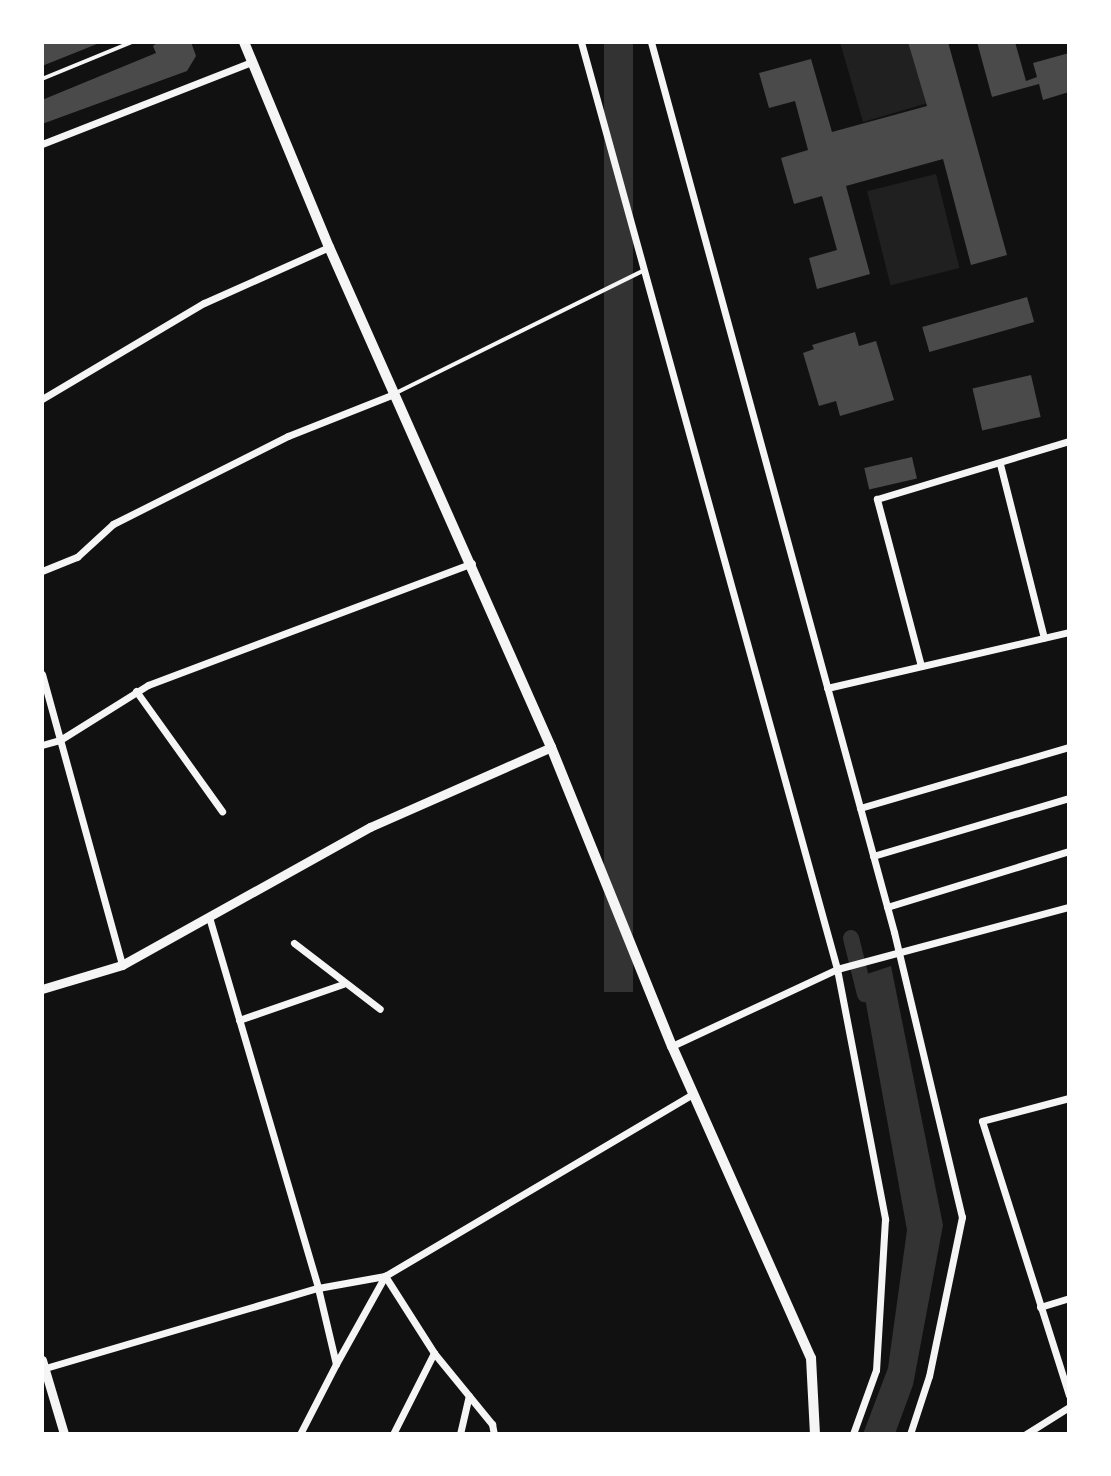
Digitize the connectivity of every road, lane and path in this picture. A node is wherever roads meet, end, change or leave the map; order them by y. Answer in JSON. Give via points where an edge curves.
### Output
{"nodes":[{"id":1,"x":132,"y":42,"type":"edge"},
{"id":2,"x":244,"y":42,"type":"edge"},
{"id":3,"x":581,"y":42,"type":"edge"},
{"id":4,"x":651,"y":42,"type":"edge"},
{"id":5,"x":251,"y":62,"type":"junction"},
{"id":6,"x":42,"y":79,"type":"edge"},
{"id":7,"x":42,"y":144,"type":"edge"},
{"id":8,"x":329,"y":247,"type":"junction"},
{"id":9,"x":645,"y":270,"type":"junction"},
{"id":10,"x":394,"y":394,"type":"junction"},
{"id":11,"x":42,"y":399,"type":"edge"},
{"id":12,"x":1069,"y":441,"type":"edge"},
{"id":13,"x":1000,"y":464,"type":"junction"},
{"id":14,"x":472,"y":563,"type":"junction"},
{"id":15,"x":42,"y":570,"type":"edge"},
{"id":16,"x":1069,"y":632,"type":"edge"},
{"id":17,"x":1044,"y":638,"type":"junction"},
{"id":18,"x":921,"y":666,"type":"junction"},
{"id":19,"x":42,"y":674,"type":"edge"},
{"id":20,"x":827,"y":688,"type":"junction"},
{"id":21,"x":136,"y":691,"type":"junction"},
{"id":22,"x":60,"y":740,"type":"junction"},
{"id":23,"x":42,"y":745,"type":"edge"},
{"id":24,"x":551,"y":747,"type":"junction"},
{"id":25,"x":1069,"y":747,"type":"edge"},
{"id":26,"x":1069,"y":798,"type":"edge"},
{"id":27,"x":860,"y":808,"type":"junction"},
{"id":28,"x":222,"y":811,"type":"dead end"},
{"id":29,"x":1069,"y":851,"type":"edge"},
{"id":30,"x":873,"y":856,"type":"junction"},
{"id":31,"x":887,"y":907,"type":"junction"},
{"id":32,"x":1069,"y":907,"type":"edge"},
{"id":33,"x":209,"y":917,"type":"junction"},
{"id":34,"x":294,"y":943,"type":"dead end"},
{"id":35,"x":899,"y":955,"type":"junction"},
{"id":36,"x":122,"y":965,"type":"junction"},
{"id":37,"x":837,"y":969,"type":"junction"},
{"id":38,"x":343,"y":984,"type":"junction"},
{"id":39,"x":43,"y":987,"type":"edge"},
{"id":40,"x":380,"y":1009,"type":"dead end"},
{"id":41,"x":239,"y":1020,"type":"junction"},
{"id":42,"x":672,"y":1045,"type":"junction"},
{"id":43,"x":693,"y":1094,"type":"junction"},
{"id":44,"x":1069,"y":1098,"type":"edge"},
{"id":45,"x":385,"y":1276,"type":"junction"},
{"id":46,"x":318,"y":1288,"type":"junction"},
{"id":47,"x":1069,"y":1298,"type":"edge"},
{"id":48,"x":1040,"y":1307,"type":"junction"},
{"id":49,"x":434,"y":1353,"type":"junction"},
{"id":50,"x":336,"y":1364,"type":"junction"},
{"id":51,"x":43,"y":1366,"type":"edge"},
{"id":52,"x":1069,"y":1395,"type":"edge"},
{"id":53,"x":470,"y":1396,"type":"junction"},
{"id":54,"x":1069,"y":1407,"type":"edge"},
{"id":55,"x":64,"y":1434,"type":"edge"},
{"id":56,"x":300,"y":1434,"type":"edge"},
{"id":57,"x":393,"y":1434,"type":"edge"},
{"id":58,"x":460,"y":1434,"type":"edge"},
{"id":59,"x":494,"y":1434,"type":"edge"},
{"id":60,"x":815,"y":1434,"type":"edge"},
{"id":61,"x":853,"y":1434,"type":"edge"},
{"id":62,"x":910,"y":1434,"type":"edge"},
{"id":63,"x":1026,"y":1434,"type":"edge"}],
"edges":[{"from":1,"to":6,"type":"lane"},
{"from":2,"to":5,"type":"main road"},
{"from":3,"to":9,"type":"street"},
{"from":4,"to":20,"type":"street"},
{"from":5,"to":7,"type":"street"},
{"from":5,"to":8,"type":"main road"},
{"from":8,"to":10,"type":"main road"},
{"from":8,"to":11,"type":"street","via":[[204,303]]},
{"from":9,"to":10,"type":"lane"},
{"from":9,"to":37,"type":"street"},
{"from":10,"to":14,"type":"main road"},
{"from":10,"to":15,"type":"street","via":[[288,436],[113,524],[77,557]]},
{"from":12,"to":13,"type":"street"},
{"from":13,"to":17,"type":"street"},
{"from":13,"to":18,"type":"street","via":[[877,499]]},
{"from":14,"to":21,"type":"street"},
{"from":14,"to":24,"type":"main road"},
{"from":16,"to":17,"type":"street"},
{"from":17,"to":18,"type":"street"},
{"from":18,"to":20,"type":"street"},
{"from":19,"to":22,"type":"street"},
{"from":20,"to":27,"type":"street"},
{"from":21,"to":22,"type":"street"},
{"from":21,"to":28,"type":"street"},
{"from":22,"to":23,"type":"street"},
{"from":22,"to":36,"type":"street"},
{"from":24,"to":33,"type":"street","via":[[370,827]]},
{"from":24,"to":42,"type":"main road"},
{"from":25,"to":27,"type":"street"},
{"from":26,"to":30,"type":"street"},
{"from":27,"to":30,"type":"street"},
{"from":29,"to":31,"type":"street"},
{"from":30,"to":31,"type":"street"},
{"from":31,"to":35,"type":"street"},
{"from":32,"to":35,"type":"street"},
{"from":33,"to":36,"type":"street"},
{"from":33,"to":41,"type":"street"},
{"from":34,"to":38,"type":"street"},
{"from":35,"to":37,"type":"street"},
{"from":35,"to":62,"type":"street","via":[[962,1217],[929,1376]]},
{"from":36,"to":39,"type":"street"},
{"from":37,"to":42,"type":"street"},
{"from":37,"to":61,"type":"street","via":[[885,1219],[876,1370]]},
{"from":38,"to":40,"type":"street"},
{"from":38,"to":41,"type":"street"},
{"from":41,"to":46,"type":"street"},
{"from":42,"to":43,"type":"main road"},
{"from":43,"to":45,"type":"street"},
{"from":43,"to":60,"type":"main road","via":[[811,1358]]},
{"from":44,"to":48,"type":"street","via":[[982,1121]]},
{"from":45,"to":46,"type":"street"},
{"from":45,"to":49,"type":"street"},
{"from":45,"to":50,"type":"street"},
{"from":46,"to":50,"type":"street"},
{"from":46,"to":51,"type":"street"},
{"from":47,"to":48,"type":"street"},
{"from":48,"to":52,"type":"street"},
{"from":49,"to":53,"type":"street"},
{"from":49,"to":57,"type":"street"},
{"from":50,"to":56,"type":"street"},
{"from":51,"to":55,"type":"street"},
{"from":53,"to":58,"type":"street"},
{"from":53,"to":59,"type":"street"},
{"from":54,"to":63,"type":"street"}]}
